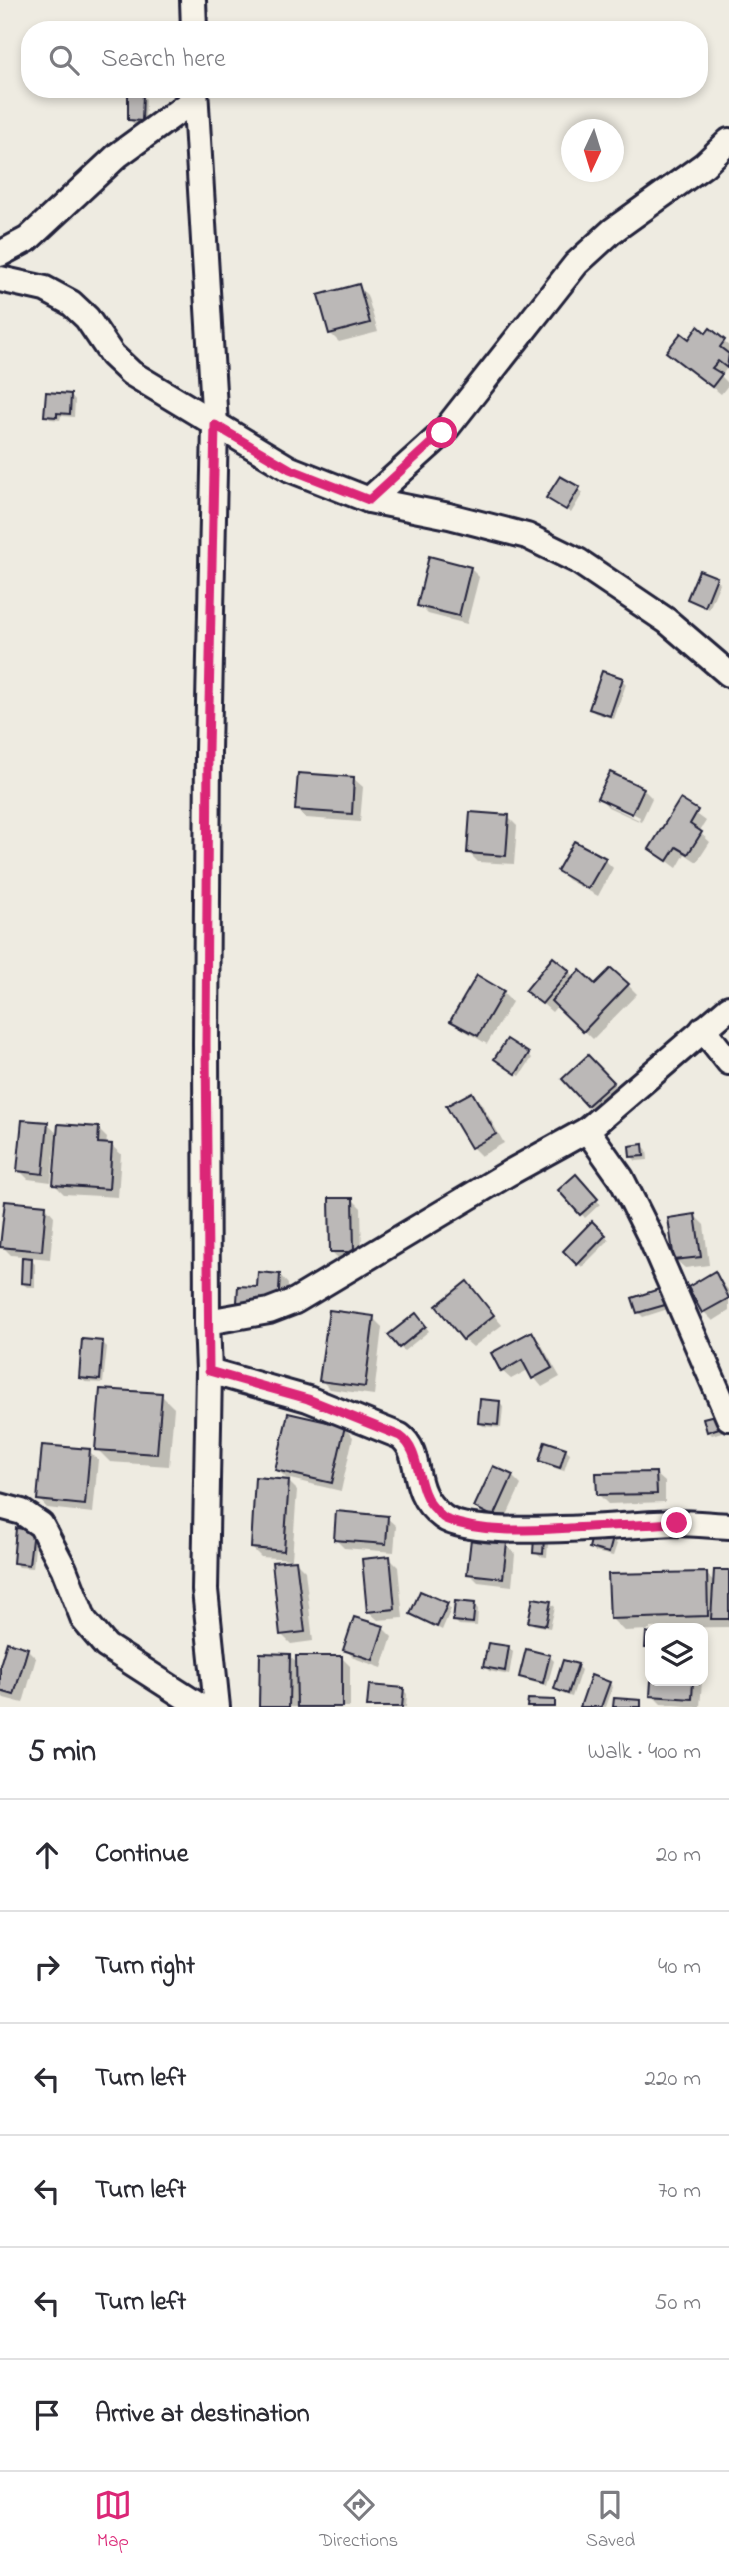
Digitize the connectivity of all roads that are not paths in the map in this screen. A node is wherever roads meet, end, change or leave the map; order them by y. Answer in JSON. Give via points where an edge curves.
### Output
{"nodes":[{"id":1,"x":193,"y":0,"type":"edge"},
{"id":2,"x":194,"y":21,"type":"edge"},
{"id":3,"x":190,"y":98,"type":"edge"},
{"id":4,"x":195,"y":98,"type":"edge"},
{"id":5,"x":729,"y":141,"type":"edge"},
{"id":6,"x":0,"y":254,"type":"edge"},
{"id":7,"x":0,"y":279,"type":"edge"},
{"id":8,"x":215,"y":425,"type":"junction"},
{"id":9,"x":369,"y":500,"type":"junction"},
{"id":10,"x":729,"y":674,"type":"edge"},
{"id":11,"x":729,"y":1008,"type":"edge"},
{"id":12,"x":703,"y":1029,"type":"junction"},
{"id":13,"x":729,"y":1062,"type":"edge"},
{"id":14,"x":587,"y":1130,"type":"junction"},
{"id":15,"x":207,"y":1322,"type":"junction"},
{"id":16,"x":209,"y":1371,"type":"junction"},
{"id":17,"x":729,"y":1418,"type":"edge"},
{"id":18,"x":0,"y":1506,"type":"edge"},
{"id":19,"x":729,"y":1526,"type":"edge"},
{"id":20,"x":201,"y":1707,"type":"edge"},
{"id":21,"x":216,"y":1707,"type":"edge"}],
"edges":[{"from":1,"to":2,"type":"street"},
{"from":3,"to":6,"type":"street","via":[[118,155],[28,239]]},
{"from":4,"to":8,"type":"street"},
{"from":5,"to":9,"type":"street","via":[[576,264],[442,433]]},
{"from":7,"to":8,"type":"street","via":[[45,289],[72,303],[131,373]]},
{"from":8,"to":9,"type":"street","via":[[290,469]]},
{"from":8,"to":15,"type":"street","via":[[208,764]]},
{"from":9,"to":10,"type":"street","via":[[527,536],[578,561],[667,621]]},
{"from":11,"to":12,"type":"street"},
{"from":12,"to":13,"type":"street"},
{"from":12,"to":14,"type":"street"},
{"from":14,"to":15,"type":"street","via":[[295,1301],[269,1311]]},
{"from":14,"to":17,"type":"street","via":[[621,1178],[651,1238]]},
{"from":15,"to":16,"type":"street"},
{"from":16,"to":19,"type":"street","via":[[308,1399],[407,1440],[422,1493],[446,1520],[520,1530],[677,1523]]},
{"from":16,"to":21,"type":"street","via":[[205,1590]]},
{"from":18,"to":20,"type":"street","via":[[22,1512],[41,1525],[84,1620],[106,1646]]}]}
